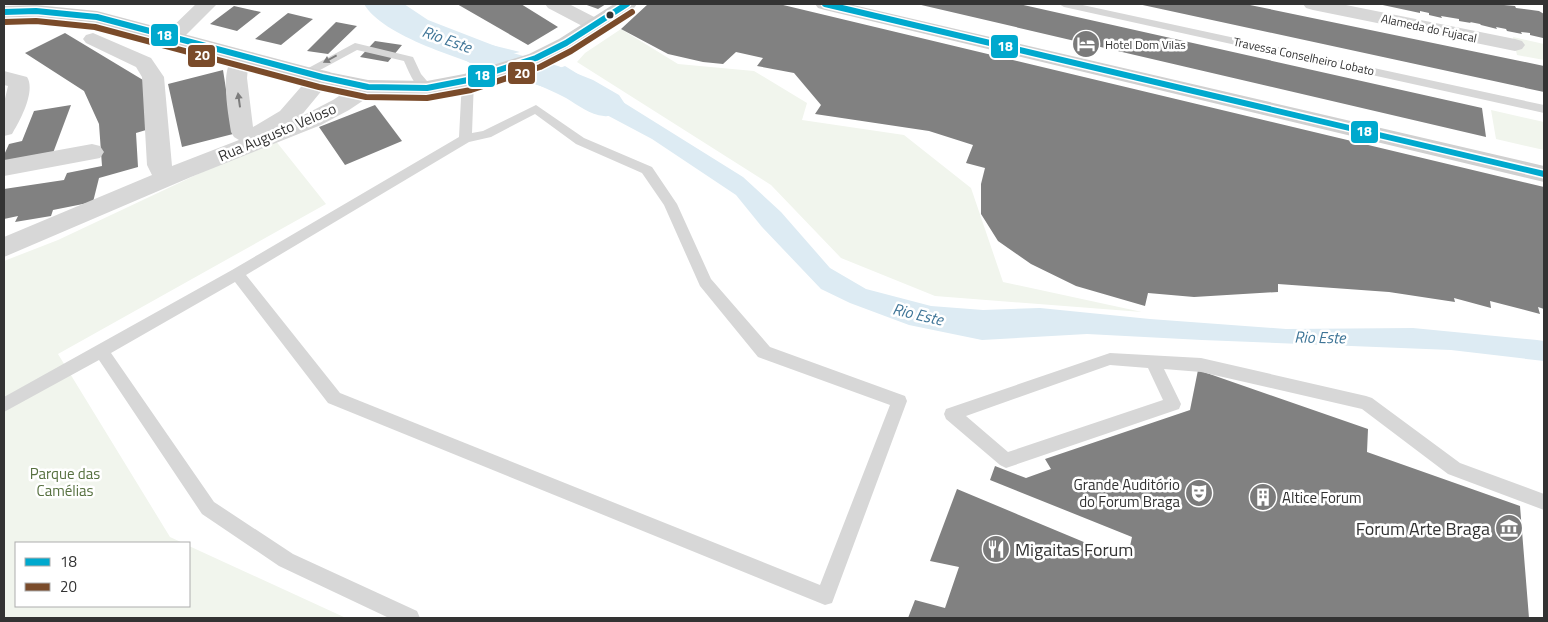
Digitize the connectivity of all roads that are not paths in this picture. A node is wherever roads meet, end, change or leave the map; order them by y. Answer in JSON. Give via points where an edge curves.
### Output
{"nodes":[{"id":1,"x":207,"y":4,"type":"edge"},
{"id":2,"x":555,"y":4,"type":"edge"},
{"id":3,"x":627,"y":4,"type":"edge"},
{"id":4,"x":825,"y":4,"type":"edge"},
{"id":5,"x":1064,"y":4,"type":"edge"},
{"id":6,"x":1313,"y":4,"type":"edge"},
{"id":7,"x":856,"y":7,"type":"edge"},
{"id":8,"x":4,"y":12,"type":"edge"},
{"id":9,"x":595,"y":25,"type":"junction"},
{"id":10,"x":173,"y":37,"type":"junction"},
{"id":11,"x":93,"y":39,"type":"dead end"},
{"id":12,"x":1515,"y":46,"type":"dead end"},
{"id":13,"x":246,"y":57,"type":"junction"},
{"id":14,"x":313,"y":75,"type":"junction"},
{"id":15,"x":4,"y":78,"type":"edge"},
{"id":16,"x":468,"y":80,"type":"junction"},
{"id":17,"x":368,"y":87,"type":"junction"},
{"id":18,"x":427,"y":88,"type":"junction"},
{"id":19,"x":1544,"y":108,"type":"edge"},
{"id":20,"x":4,"y":129,"type":"edge"},
{"id":21,"x":255,"y":134,"type":"junction"},
{"id":22,"x":465,"y":138,"type":"junction"},
{"id":23,"x":92,"y":152,"type":"dead end"},
{"id":24,"x":4,"y":168,"type":"edge"},
{"id":25,"x":1544,"y":174,"type":"edge"},
{"id":26,"x":174,"y":175,"type":"junction"},
{"id":27,"x":4,"y":247,"type":"edge"},
{"id":28,"x":237,"y":274,"type":"junction"},
{"id":29,"x":101,"y":351,"type":"junction"},
{"id":30,"x":1153,"y":362,"type":"junction"},
{"id":31,"x":4,"y":406,"type":"edge"},
{"id":32,"x":1544,"y":502,"type":"edge"},
{"id":33,"x":410,"y":618,"type":"edge"}],
"edges":[{"from":1,"to":10,"type":"street"},
{"from":2,"to":9,"type":"street"},
{"from":3,"to":9,"type":"main road"},
{"from":4,"to":7,"type":"main road"},
{"from":5,"to":19,"type":"lane","name":"Travessa Conselheiro Lobato"},
{"from":6,"to":12,"type":"street","name":"Alameda do Fujacal"},
{"from":7,"to":25,"type":"main road"},
{"from":8,"to":10,"type":"main road","via":[[36,11],[97,17]]},
{"from":9,"to":16,"type":"main road","via":[[527,61]]},
{"from":10,"to":13,"type":"main road"},
{"from":11,"to":26,"type":"street","via":[[144,63],[153,77],[159,165]]},
{"from":13,"to":14,"type":"main road"},
{"from":21,"to":13,"type":"street","one_way":true,"via":[[242,132],[236,78],[238,67]]},
{"from":14,"to":17,"type":"main road"},
{"from":18,"to":14,"type":"lane","one_way":true,"via":[[409,59],[355,46]]},
{"from":14,"to":21,"type":"street","name":"Rua Augusto Veloso","via":[[288,116]]},
{"from":15,"to":20,"type":"street","via":[[19,82],[18,95]]},
{"from":16,"to":18,"type":"main road"},
{"from":16,"to":22,"type":"lane"},
{"from":17,"to":18,"type":"main road"},
{"from":17,"to":26,"type":"street","name":"Rua Augusto Veloso","via":[[313,120]]},
{"from":21,"to":26,"type":"street","name":"Rua Augusto Veloso"},
{"from":22,"to":28,"type":"lane"},
{"from":22,"to":28,"type":"lane","via":[[487,134],[536,109],[580,141],[647,170],[670,204],[705,282],[764,352],[900,401],[825,596],[334,398]]},
{"from":23,"to":24,"type":"street"},
{"from":26,"to":27,"type":"street","name":"Rua Augusto Veloso"},
{"from":28,"to":29,"type":"lane"},
{"from":29,"to":31,"type":"lane"},
{"from":29,"to":33,"type":"lane","via":[[208,508],[286,560]]},
{"from":30,"to":30,"type":"lane","via":[[1173,404],[1006,460],[952,414],[1110,359]]},
{"from":30,"to":32,"type":"lane","via":[[1201,365],[1366,403],[1454,469]]}]}
